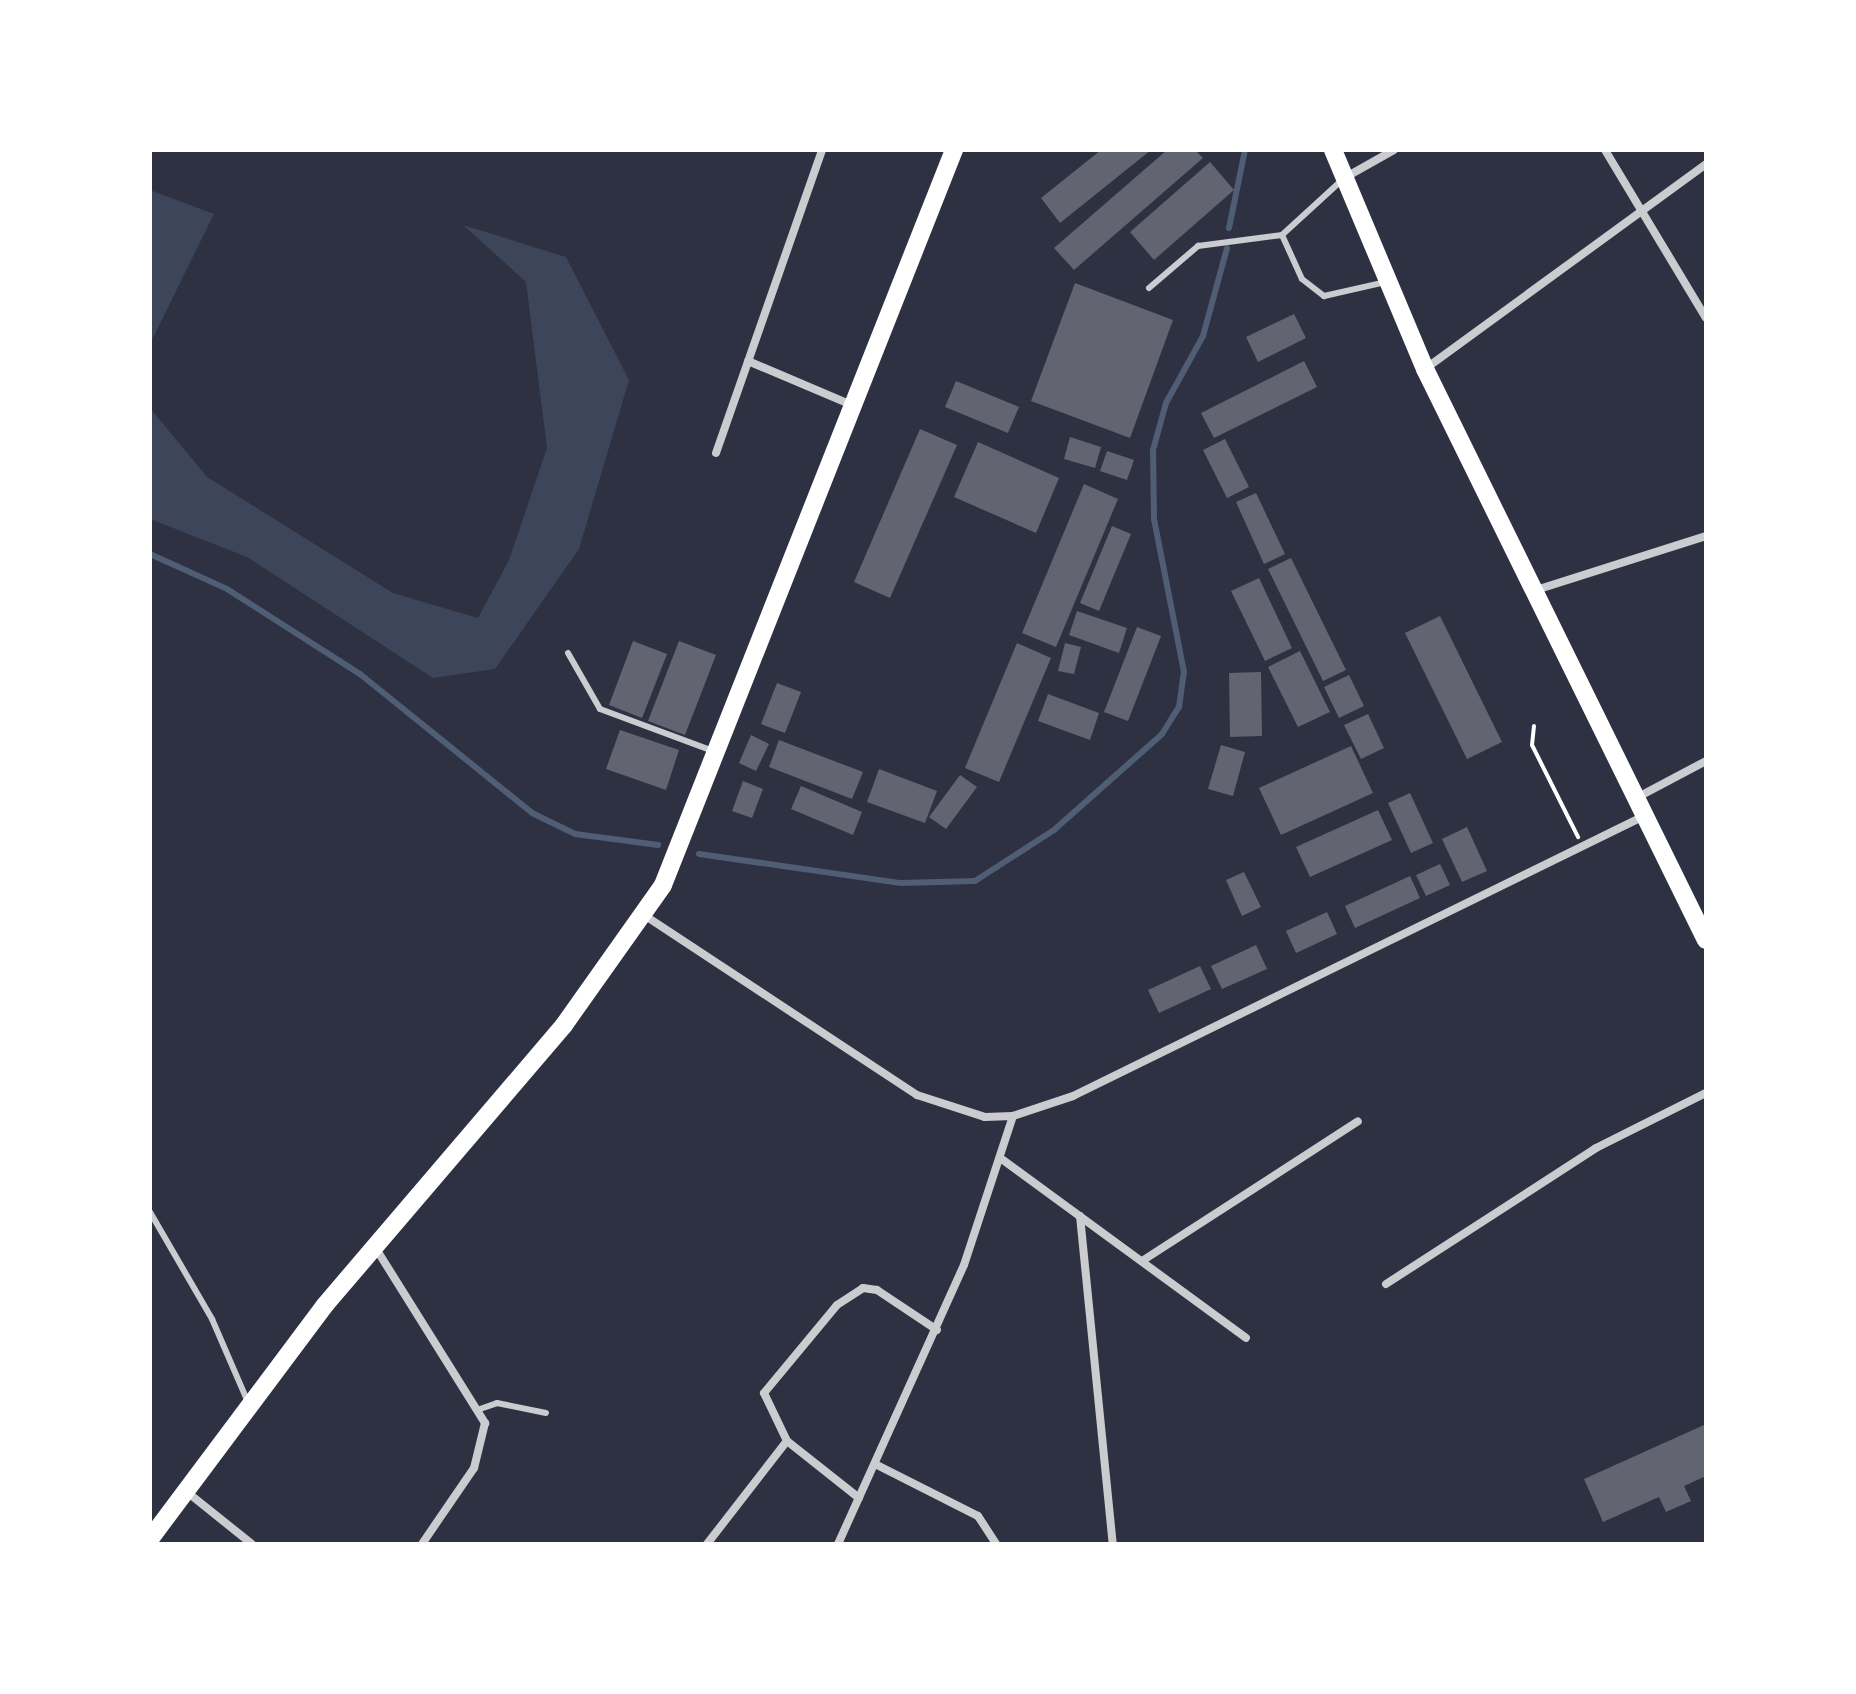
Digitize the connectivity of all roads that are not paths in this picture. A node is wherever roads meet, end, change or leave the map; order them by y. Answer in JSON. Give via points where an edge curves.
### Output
{"nodes":[{"id":1,"x":822,"y":150,"type":"edge"},
{"id":2,"x":954,"y":150,"type":"edge"},
{"id":3,"x":1333,"y":150,"type":"edge"},
{"id":4,"x":1394,"y":150,"type":"edge"},
{"id":5,"x":1605,"y":150,"type":"edge"},
{"id":6,"x":1706,"y":164,"type":"edge"},
{"id":7,"x":1344,"y":179,"type":"junction"},
{"id":8,"x":1641,"y":211,"type":"junction"},
{"id":9,"x":1282,"y":235,"type":"junction"},
{"id":10,"x":1386,"y":282,"type":"junction"},
{"id":11,"x":1149,"y":288,"type":"dead end"},
{"id":12,"x":1706,"y":318,"type":"edge"},
{"id":13,"x":748,"y":361,"type":"junction"},
{"id":14,"x":1425,"y":369,"type":"junction"},
{"id":15,"x":854,"y":406,"type":"junction"},
{"id":16,"x":716,"y":453,"type":"dead end"},
{"id":17,"x":1706,"y":536,"type":"edge"},
{"id":18,"x":1536,"y":590,"type":"junction"},
{"id":19,"x":568,"y":653,"type":"dead end"},
{"id":20,"x":720,"y":754,"type":"junction"},
{"id":21,"x":1706,"y":761,"type":"edge"},
{"id":22,"x":1638,"y":797,"type":"junction"},
{"id":23,"x":1646,"y":815,"type":"junction"},
{"id":24,"x":644,"y":915,"type":"junction"},
{"id":25,"x":1706,"y":940,"type":"edge"},
{"id":26,"x":1706,"y":1093,"type":"edge"},
{"id":27,"x":1013,"y":1116,"type":"junction"},
{"id":28,"x":1358,"y":1121,"type":"dead end"},
{"id":29,"x":1003,"y":1160,"type":"junction"},
{"id":30,"x":150,"y":1212,"type":"edge"},
{"id":31,"x":1080,"y":1216,"type":"junction"},
{"id":32,"x":373,"y":1245,"type":"junction"},
{"id":33,"x":1142,"y":1261,"type":"junction"},
{"id":34,"x":1386,"y":1284,"type":"dead end"},
{"id":35,"x":937,"y":1330,"type":"junction"},
{"id":36,"x":1246,"y":1338,"type":"dead end"},
{"id":37,"x":249,"y":1405,"type":"junction"},
{"id":38,"x":480,"y":1409,"type":"junction"},
{"id":39,"x":546,"y":1413,"type":"dead end"},
{"id":40,"x":787,"y":1441,"type":"junction"},
{"id":41,"x":875,"y":1464,"type":"junction"},
{"id":42,"x":187,"y":1492,"type":"junction"},
{"id":43,"x":859,"y":1498,"type":"junction"},
{"id":44,"x":152,"y":1532,"type":"edge"},
{"id":45,"x":252,"y":1544,"type":"edge"},
{"id":46,"x":422,"y":1544,"type":"edge"},
{"id":47,"x":707,"y":1544,"type":"edge"},
{"id":48,"x":838,"y":1544,"type":"edge"},
{"id":49,"x":996,"y":1544,"type":"edge"},
{"id":50,"x":1113,"y":1544,"type":"edge"}],
"edges":[{"from":1,"to":13,"type":"street"},
{"from":2,"to":15,"type":"main road"},
{"from":3,"to":7,"type":"main road"},
{"from":4,"to":7,"type":"street"},
{"from":5,"to":8,"type":"street"},
{"from":6,"to":8,"type":"street"},
{"from":7,"to":9,"type":"lane"},
{"from":7,"to":10,"type":"main road"},
{"from":8,"to":12,"type":"street"},
{"from":8,"to":14,"type":"street"},
{"from":9,"to":10,"type":"lane","via":[[1302,279],[1324,296]]},
{"from":9,"to":11,"type":"lane","via":[[1198,246]]},
{"from":10,"to":14,"type":"main road"},
{"from":13,"to":15,"type":"street"},
{"from":13,"to":16,"type":"street"},
{"from":14,"to":18,"type":"main road"},
{"from":15,"to":20,"type":"main road"},
{"from":17,"to":18,"type":"street"},
{"from":18,"to":22,"type":"main road"},
{"from":19,"to":20,"type":"lane","via":[[600,709]]},
{"from":20,"to":24,"type":"main road"},
{"from":21,"to":22,"type":"street"},
{"from":22,"to":23,"type":"main road"},
{"from":23,"to":25,"type":"main road"},
{"from":23,"to":27,"type":"street","via":[[1073,1096]]},
{"from":24,"to":27,"type":"street","via":[[917,1095],[985,1117]]},
{"from":24,"to":32,"type":"main road","via":[[537,1058]]},
{"from":26,"to":34,"type":"street","via":[[1596,1148]]},
{"from":27,"to":29,"type":"street"},
{"from":28,"to":33,"type":"street"},
{"from":29,"to":31,"type":"street"},
{"from":29,"to":35,"type":"street"},
{"from":30,"to":37,"type":"lane","via":[[212,1319]]},
{"from":31,"to":33,"type":"street"},
{"from":31,"to":50,"type":"street"},
{"from":32,"to":37,"type":"main road"},
{"from":32,"to":38,"type":"street"},
{"from":33,"to":36,"type":"street"},
{"from":35,"to":40,"type":"street","via":[[877,1290],[844,1299],[764,1393]]},
{"from":35,"to":41,"type":"street"},
{"from":37,"to":42,"type":"main road"},
{"from":38,"to":39,"type":"lane","via":[[497,1403]]},
{"from":38,"to":46,"type":"street","via":[[482,1452]]},
{"from":40,"to":43,"type":"street"},
{"from":40,"to":47,"type":"street"},
{"from":41,"to":43,"type":"street"},
{"from":41,"to":49,"type":"street","via":[[978,1516]]},
{"from":42,"to":44,"type":"main road"},
{"from":42,"to":45,"type":"street"},
{"from":43,"to":48,"type":"street"}]}
